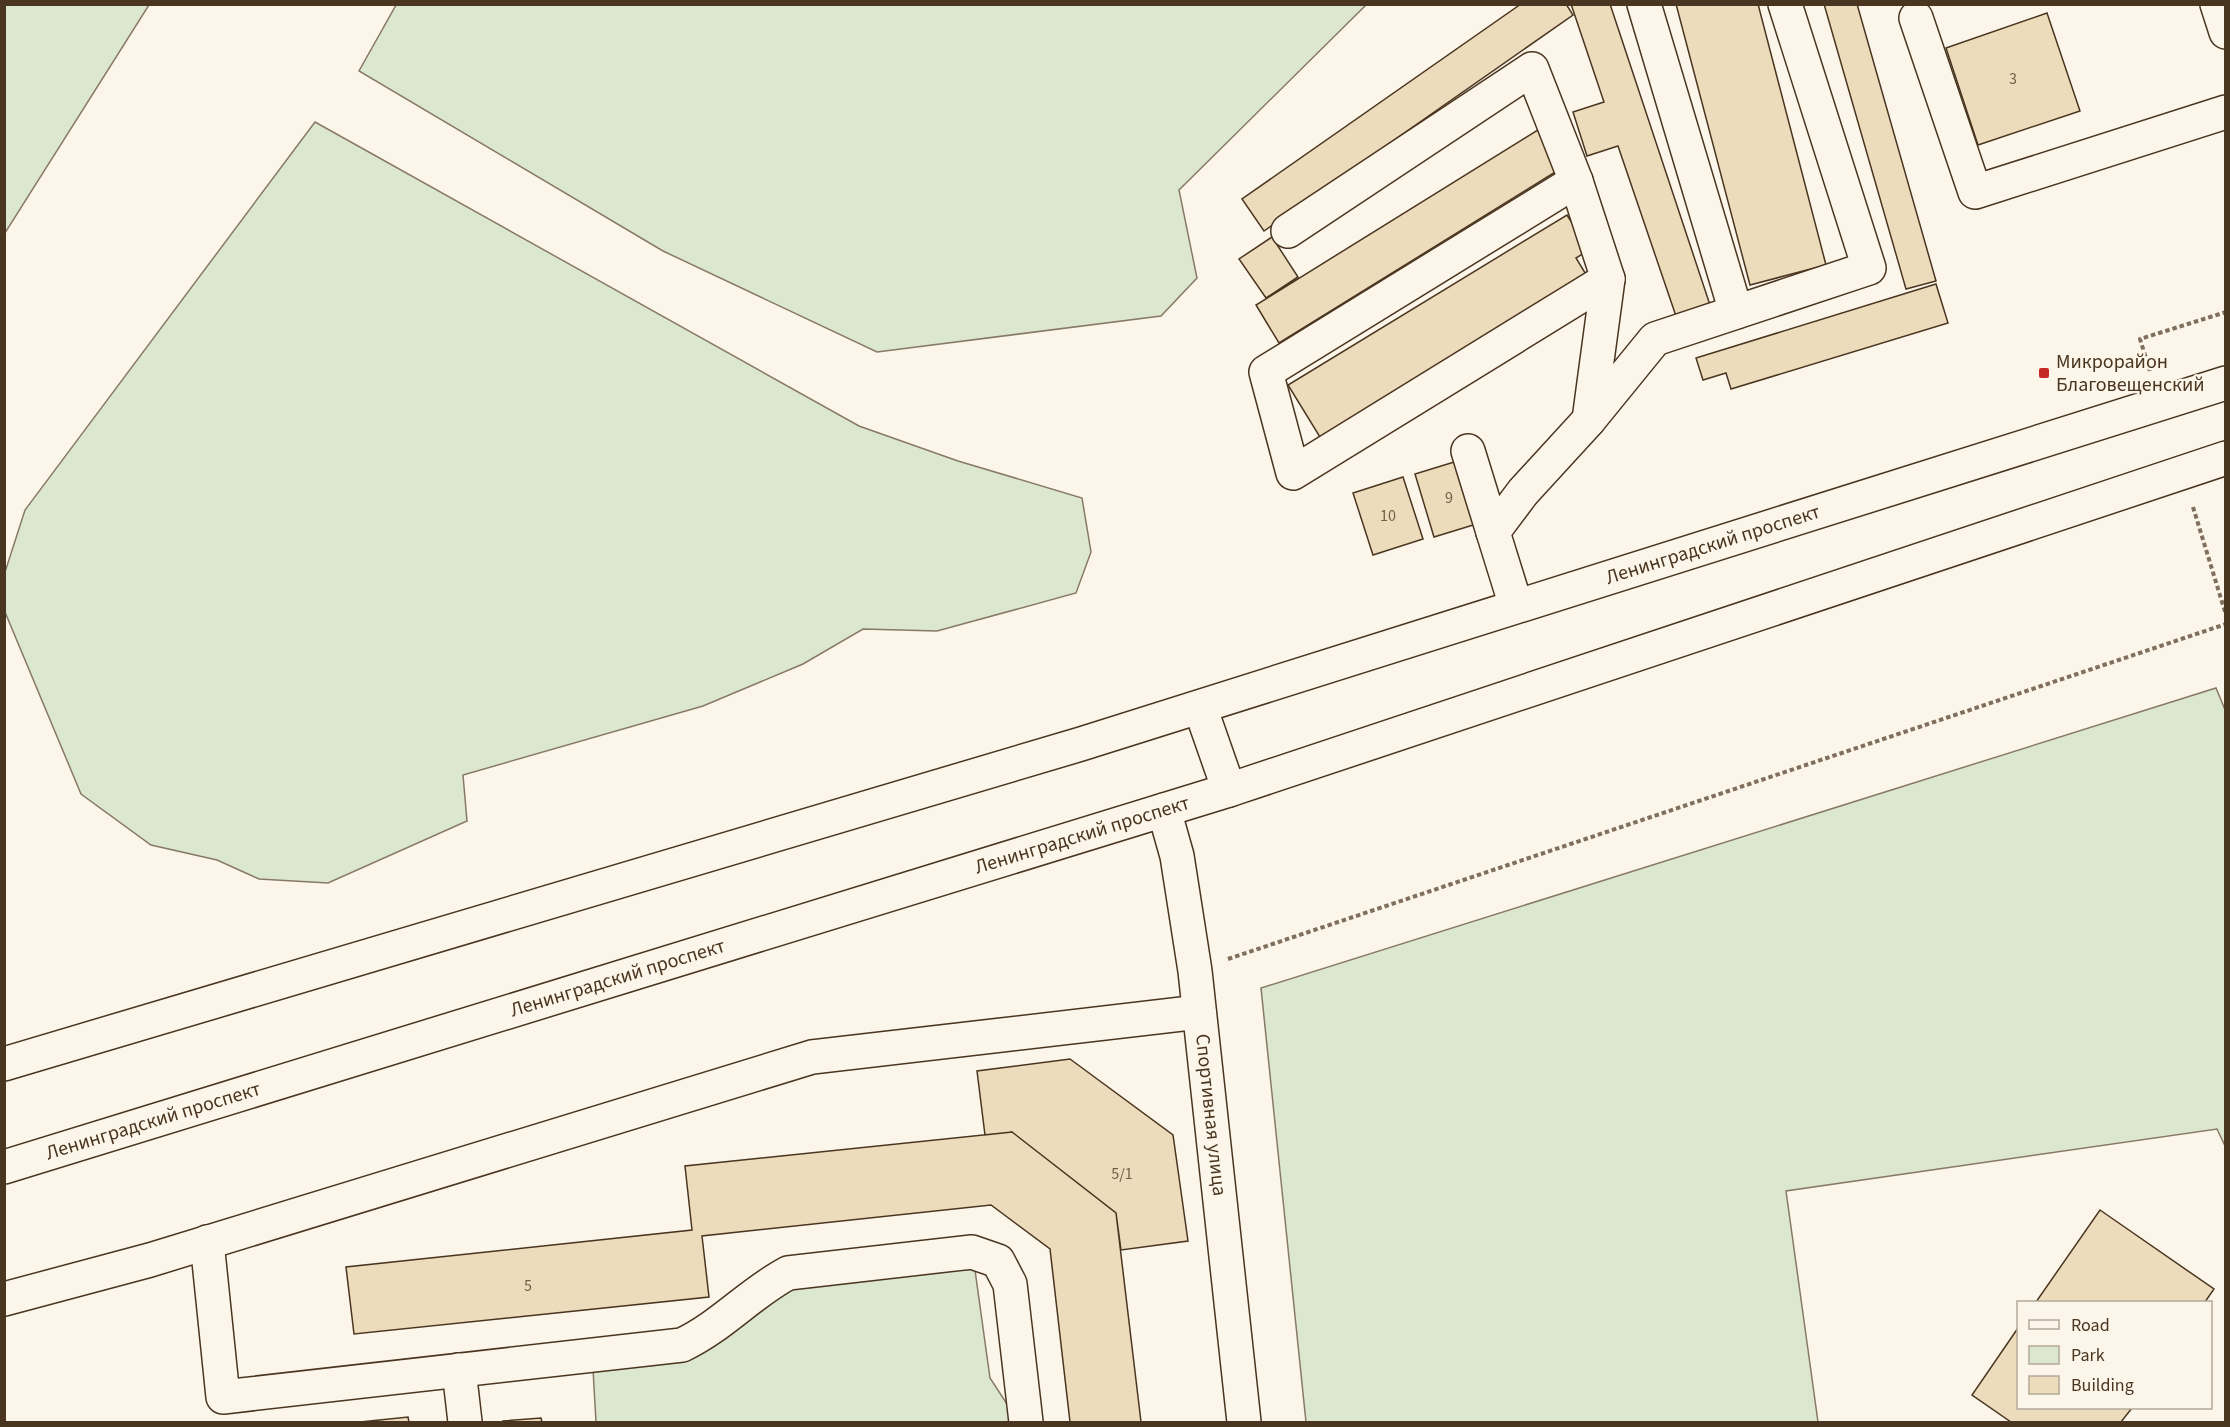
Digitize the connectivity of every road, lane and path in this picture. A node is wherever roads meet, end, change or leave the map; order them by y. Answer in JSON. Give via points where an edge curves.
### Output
{"nodes":[{"id":1,"x":1644,"y":4,"type":"edge"},
{"id":2,"x":1785,"y":4,"type":"edge"},
{"id":3,"x":1916,"y":18,"type":"dead end"},
{"id":4,"x":2226,"y":112,"type":"edge"},
{"id":5,"x":1576,"y":181,"type":"junction"},
{"id":6,"x":1288,"y":231,"type":"dead end"},
{"id":7,"x":1608,"y":279,"type":"junction"},
{"id":8,"x":1736,"y":312,"type":"junction"},
{"id":9,"x":2226,"y":383,"type":"edge"},
{"id":10,"x":1589,"y":420,"type":"junction"},
{"id":11,"x":1468,"y":451,"type":"dead end"},
{"id":12,"x":2226,"y":458,"type":"edge"},
{"id":13,"x":1493,"y":532,"type":"junction"},
{"id":14,"x":1516,"y":606,"type":"junction"},
{"id":15,"x":2226,"y":624,"type":"edge"},
{"id":16,"x":1200,"y":707,"type":"junction"},
{"id":17,"x":1229,"y":790,"type":"junction"},
{"id":18,"x":1164,"y":810,"type":"junction"},
{"id":19,"x":1195,"y":971,"type":"junction"},
{"id":20,"x":1199,"y":1012,"type":"junction"},
{"id":21,"x":4,"y":1064,"type":"edge"},
{"id":22,"x":4,"y":1167,"type":"edge"},
{"id":23,"x":207,"y":1242,"type":"junction"},
{"id":24,"x":4,"y":1299,"type":"edge"},
{"id":25,"x":459,"y":1370,"type":"junction"},
{"id":26,"x":224,"y":1410,"type":"edge"},
{"id":27,"x":465,"y":1422,"type":"edge"},
{"id":28,"x":1026,"y":1422,"type":"edge"},
{"id":29,"x":1244,"y":1422,"type":"edge"}],
"edges":[{"from":1,"to":8,"type":"main road"},
{"from":2,"to":8,"type":"main road","via":[[1869,268]]},
{"from":3,"to":4,"type":"main road","via":[[1976,192]]},
{"from":5,"to":6,"type":"main road","via":[[1532,69]]},
{"from":5,"to":7,"type":"main road"},
{"from":5,"to":7,"type":"main road","via":[[1266,372],[1293,473]]},
{"from":7,"to":10,"type":"main road"},
{"from":8,"to":10,"type":"main road","via":[[1655,339]]},
{"from":9,"to":14,"type":"main road","name":"Ленинградский проспект"},
{"from":10,"to":13,"type":"main road","via":[[1523,492]]},
{"from":11,"to":13,"type":"main road"},
{"from":12,"to":17,"type":"main road","name":"Ленинградский проспект"},
{"from":13,"to":14,"type":"main road"},
{"from":14,"to":16,"type":"main road","name":"Ленинградский проспект"},
{"from":15,"to":19,"type":"path"},
{"from":16,"to":17,"type":"main road"},
{"from":16,"to":21,"type":"main road","name":"Ленинградский проспект"},
{"from":17,"to":18,"type":"main road","name":"Ленинградский проспект"},
{"from":18,"to":19,"type":"main road","name":"Спортивная улица","via":[[1177,856]]},
{"from":18,"to":22,"type":"main road","name":"Ленинградский проспект"},
{"from":19,"to":20,"type":"main road","name":"Спортивная улица"},
{"from":20,"to":23,"type":"main road","via":[[812,1057]]},
{"from":20,"to":29,"type":"main road","name":"Спортивная улица"},
{"from":23,"to":24,"type":"main road"},
{"from":23,"to":26,"type":"main road"},
{"from":25,"to":26,"type":"main road"},
{"from":25,"to":27,"type":"main road"},
{"from":25,"to":28,"type":"main road","via":[[682,1345],[705,1334],[766,1285],[788,1273],[972,1252],[998,1260],[1010,1284]]}]}
